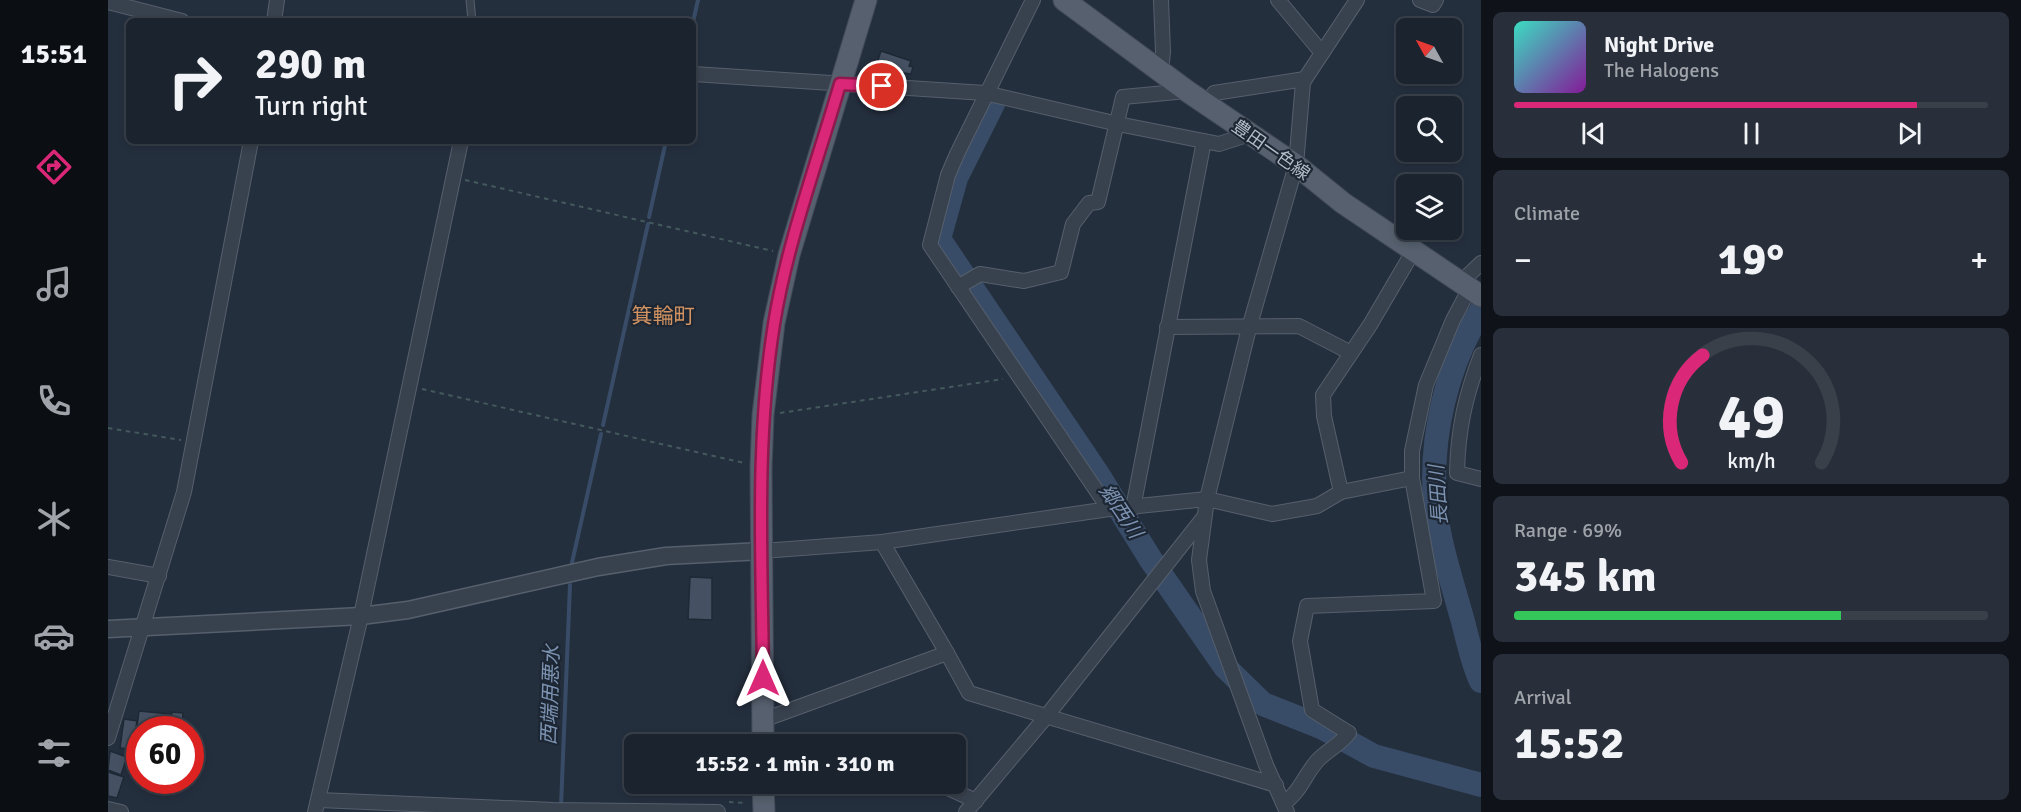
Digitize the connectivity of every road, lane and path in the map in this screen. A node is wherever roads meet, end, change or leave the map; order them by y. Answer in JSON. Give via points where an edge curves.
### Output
{"nodes":[{"id":1,"x":277,"y":0,"type":"edge"},
{"id":2,"x":470,"y":0,"type":"edge"},
{"id":3,"x":866,"y":0,"type":"edge"},
{"id":4,"x":1033,"y":0,"type":"edge"},
{"id":5,"x":1064,"y":0,"type":"edge"},
{"id":6,"x":1161,"y":0,"type":"edge"},
{"id":7,"x":1278,"y":0,"type":"edge"},
{"id":8,"x":1357,"y":0,"type":"edge"},
{"id":9,"x":1420,"y":0,"type":"edge"},
{"id":10,"x":1436,"y":0,"type":"edge"},
{"id":11,"x":108,"y":2,"type":"edge"},
{"id":12,"x":170,"y":18,"type":"edge"},
{"id":13,"x":274,"y":18,"type":"edge"},
{"id":14,"x":472,"y":18,"type":"edge"},
{"id":15,"x":1323,"y":52,"type":"junction"},
{"id":16,"x":1161,"y":71,"type":"junction"},
{"id":17,"x":696,"y":74,"type":"edge"},
{"id":18,"x":1305,"y":79,"type":"junction"},
{"id":19,"x":840,"y":84,"type":"junction"},
{"id":20,"x":1187,"y":91,"type":"junction"},
{"id":21,"x":986,"y":93,"type":"junction"},
{"id":22,"x":1207,"y":105,"type":"junction"},
{"id":23,"x":1118,"y":124,"type":"junction"},
{"id":24,"x":1250,"y":134,"type":"junction"},
{"id":25,"x":1204,"y":141,"type":"junction"},
{"id":26,"x":250,"y":144,"type":"edge"},
{"id":27,"x":460,"y":144,"type":"edge"},
{"id":28,"x":1296,"y":165,"type":"junction"},
{"id":29,"x":454,"y":178,"type":"junction"},
{"id":30,"x":1414,"y":250,"type":"junction"},
{"id":31,"x":789,"y":255,"type":"junction"},
{"id":32,"x":1481,"y":262,"type":"edge"},
{"id":33,"x":958,"y":287,"type":"junction"},
{"id":34,"x":1471,"y":289,"type":"edge"},
{"id":35,"x":1167,"y":327,"type":"junction"},
{"id":36,"x":1249,"y":328,"type":"junction"},
{"id":37,"x":1351,"y":353,"type":"junction"},
{"id":38,"x":1481,"y":355,"type":"edge"},
{"id":39,"x":1019,"y":377,"type":"junction"},
{"id":40,"x":410,"y":386,"type":"junction"},
{"id":41,"x":763,"y":415,"type":"junction"},
{"id":42,"x":108,"y":428,"type":"edge"},
{"id":43,"x":192,"y":442,"type":"junction"},
{"id":44,"x":761,"y":467,"type":"junction"},
{"id":45,"x":1412,"y":478,"type":"junction"},
{"id":46,"x":1481,"y":478,"type":"edge"},
{"id":47,"x":1341,"y":492,"type":"junction"},
{"id":48,"x":1207,"y":499,"type":"junction"},
{"id":49,"x":1133,"y":508,"type":"junction"},
{"id":50,"x":1109,"y":509,"type":"junction"},
{"id":51,"x":1204,"y":517,"type":"junction"},
{"id":52,"x":882,"y":542,"type":"junction"},
{"id":53,"x":762,"y":551,"type":"junction"},
{"id":54,"x":108,"y":567,"type":"edge"},
{"id":55,"x":159,"y":576,"type":"junction"},
{"id":56,"x":361,"y":615,"type":"junction"},
{"id":57,"x":143,"y":626,"type":"junction"},
{"id":58,"x":108,"y":629,"type":"edge"},
{"id":59,"x":947,"y":653,"type":"junction"},
{"id":60,"x":1045,"y":718,"type":"junction"},
{"id":61,"x":763,"y":720,"type":"junction"},
{"id":62,"x":763,"y":734,"type":"edge"},
{"id":63,"x":108,"y":738,"type":"edge"},
{"id":64,"x":1276,"y":785,"type":"junction"},
{"id":65,"x":763,"y":794,"type":"edge"},
{"id":66,"x":961,"y":794,"type":"edge"},
{"id":67,"x":976,"y":801,"type":"junction"},
{"id":68,"x":317,"y":806,"type":"edge"},
{"id":69,"x":1286,"y":808,"type":"edge"},
{"id":70,"x":108,"y":809,"type":"edge"},
{"id":71,"x":121,"y":812,"type":"edge"},
{"id":72,"x":718,"y":812,"type":"edge"},
{"id":73,"x":764,"y":812,"type":"edge"},
{"id":74,"x":966,"y":812,"type":"edge"}],
"edges":[{"from":1,"to":13,"type":"street"},
{"from":2,"to":14,"type":"lane"},
{"from":3,"to":19,"type":"main road"},
{"from":4,"to":21,"type":"street"},
{"from":5,"to":16,"type":"main road","name":"豊田一色線"},
{"from":6,"to":16,"type":"street"},
{"from":7,"to":15,"type":"street"},
{"from":8,"to":15,"type":"street"},
{"from":9,"to":10,"type":"street","via":[[1433,5]]},
{"from":11,"to":12,"type":"street"},
{"from":15,"to":18,"type":"street"},
{"from":16,"to":20,"type":"main road","name":"豊田一色線"},
{"from":17,"to":19,"type":"street"},
{"from":18,"to":22,"type":"street","via":[[1214,93]]},
{"from":18,"to":28,"type":"street"},
{"from":19,"to":21,"type":"street"},
{"from":19,"to":31,"type":"main road"},
{"from":20,"to":22,"type":"main road","name":"豊田一色線"},
{"from":20,"to":23,"type":"street","via":[[1123,98]]},
{"from":21,"to":23,"type":"street"},
{"from":21,"to":33,"type":"street","via":[[948,175],[930,245]]},
{"from":22,"to":24,"type":"main road","name":"豊田一色線"},
{"from":23,"to":25,"type":"street"},
{"from":23,"to":33,"type":"street","via":[[1098,202],[1089,203],[1073,224],[1061,272],[1024,281],[980,274]]},
{"from":24,"to":25,"type":"street","via":[[1220,144]]},
{"from":24,"to":28,"type":"main road","name":"豊田一色線"},
{"from":25,"to":35,"type":"street"},
{"from":26,"to":43,"type":"street"},
{"from":27,"to":29,"type":"street"},
{"from":28,"to":30,"type":"main road","name":"豊田一色線","via":[[1343,203]]},
{"from":28,"to":36,"type":"street"},
{"from":29,"to":31,"type":"path"},
{"from":29,"to":40,"type":"street"},
{"from":30,"to":34,"type":"main road","name":"豊田一色線"},
{"from":30,"to":37,"type":"street"},
{"from":31,"to":41,"type":"main road","via":[[774,323]]},
{"from":32,"to":34,"type":"street"},
{"from":33,"to":39,"type":"street"},
{"from":34,"to":45,"type":"street","via":[[1453,320],[1426,385],[1412,451]]},
{"from":35,"to":36,"type":"street"},
{"from":35,"to":49,"type":"street"},
{"from":36,"to":37,"type":"street","via":[[1299,326]]},
{"from":36,"to":48,"type":"street"},
{"from":37,"to":47,"type":"street","via":[[1323,395]]},
{"from":38,"to":46,"type":"street","via":[[1466,393],[1457,473]]},
{"from":39,"to":41,"type":"path"},
{"from":39,"to":50,"type":"street"},
{"from":40,"to":44,"type":"path"},
{"from":40,"to":56,"type":"street"},
{"from":41,"to":44,"type":"main road"},
{"from":42,"to":43,"type":"path"},
{"from":43,"to":55,"type":"street","via":[[184,492]]},
{"from":44,"to":53,"type":"main road"},
{"from":45,"to":47,"type":"street"},
{"from":45,"to":69,"type":"street","via":[[1434,601],[1307,606],[1300,640],[1312,710],[1355,731],[1320,759]]},
{"from":47,"to":48,"type":"street","via":[[1317,506],[1272,514]]},
{"from":48,"to":49,"type":"street"},
{"from":48,"to":51,"type":"street"},
{"from":49,"to":50,"type":"street"},
{"from":50,"to":52,"type":"street"},
{"from":51,"to":60,"type":"street"},
{"from":51,"to":64,"type":"street","via":[[1199,560],[1203,591]]},
{"from":52,"to":53,"type":"street"},
{"from":52,"to":59,"type":"street"},
{"from":53,"to":56,"type":"street","via":[[666,556],[598,567],[408,610]]},
{"from":53,"to":61,"type":"main road"},
{"from":54,"to":55,"type":"street"},
{"from":55,"to":57,"type":"street"},
{"from":56,"to":57,"type":"street"},
{"from":56,"to":68,"type":"street"},
{"from":57,"to":58,"type":"street"},
{"from":57,"to":63,"type":"street"},
{"from":59,"to":60,"type":"street","via":[[969,693]]},
{"from":59,"to":61,"type":"street"},
{"from":60,"to":64,"type":"street"},
{"from":60,"to":67,"type":"street"},
{"from":61,"to":62,"type":"main road"},
{"from":64,"to":69,"type":"street"},
{"from":65,"to":73,"type":"main road"},
{"from":66,"to":67,"type":"street"},
{"from":67,"to":74,"type":"street"},
{"from":68,"to":72,"type":"street"},
{"from":70,"to":71,"type":"street"}]}
